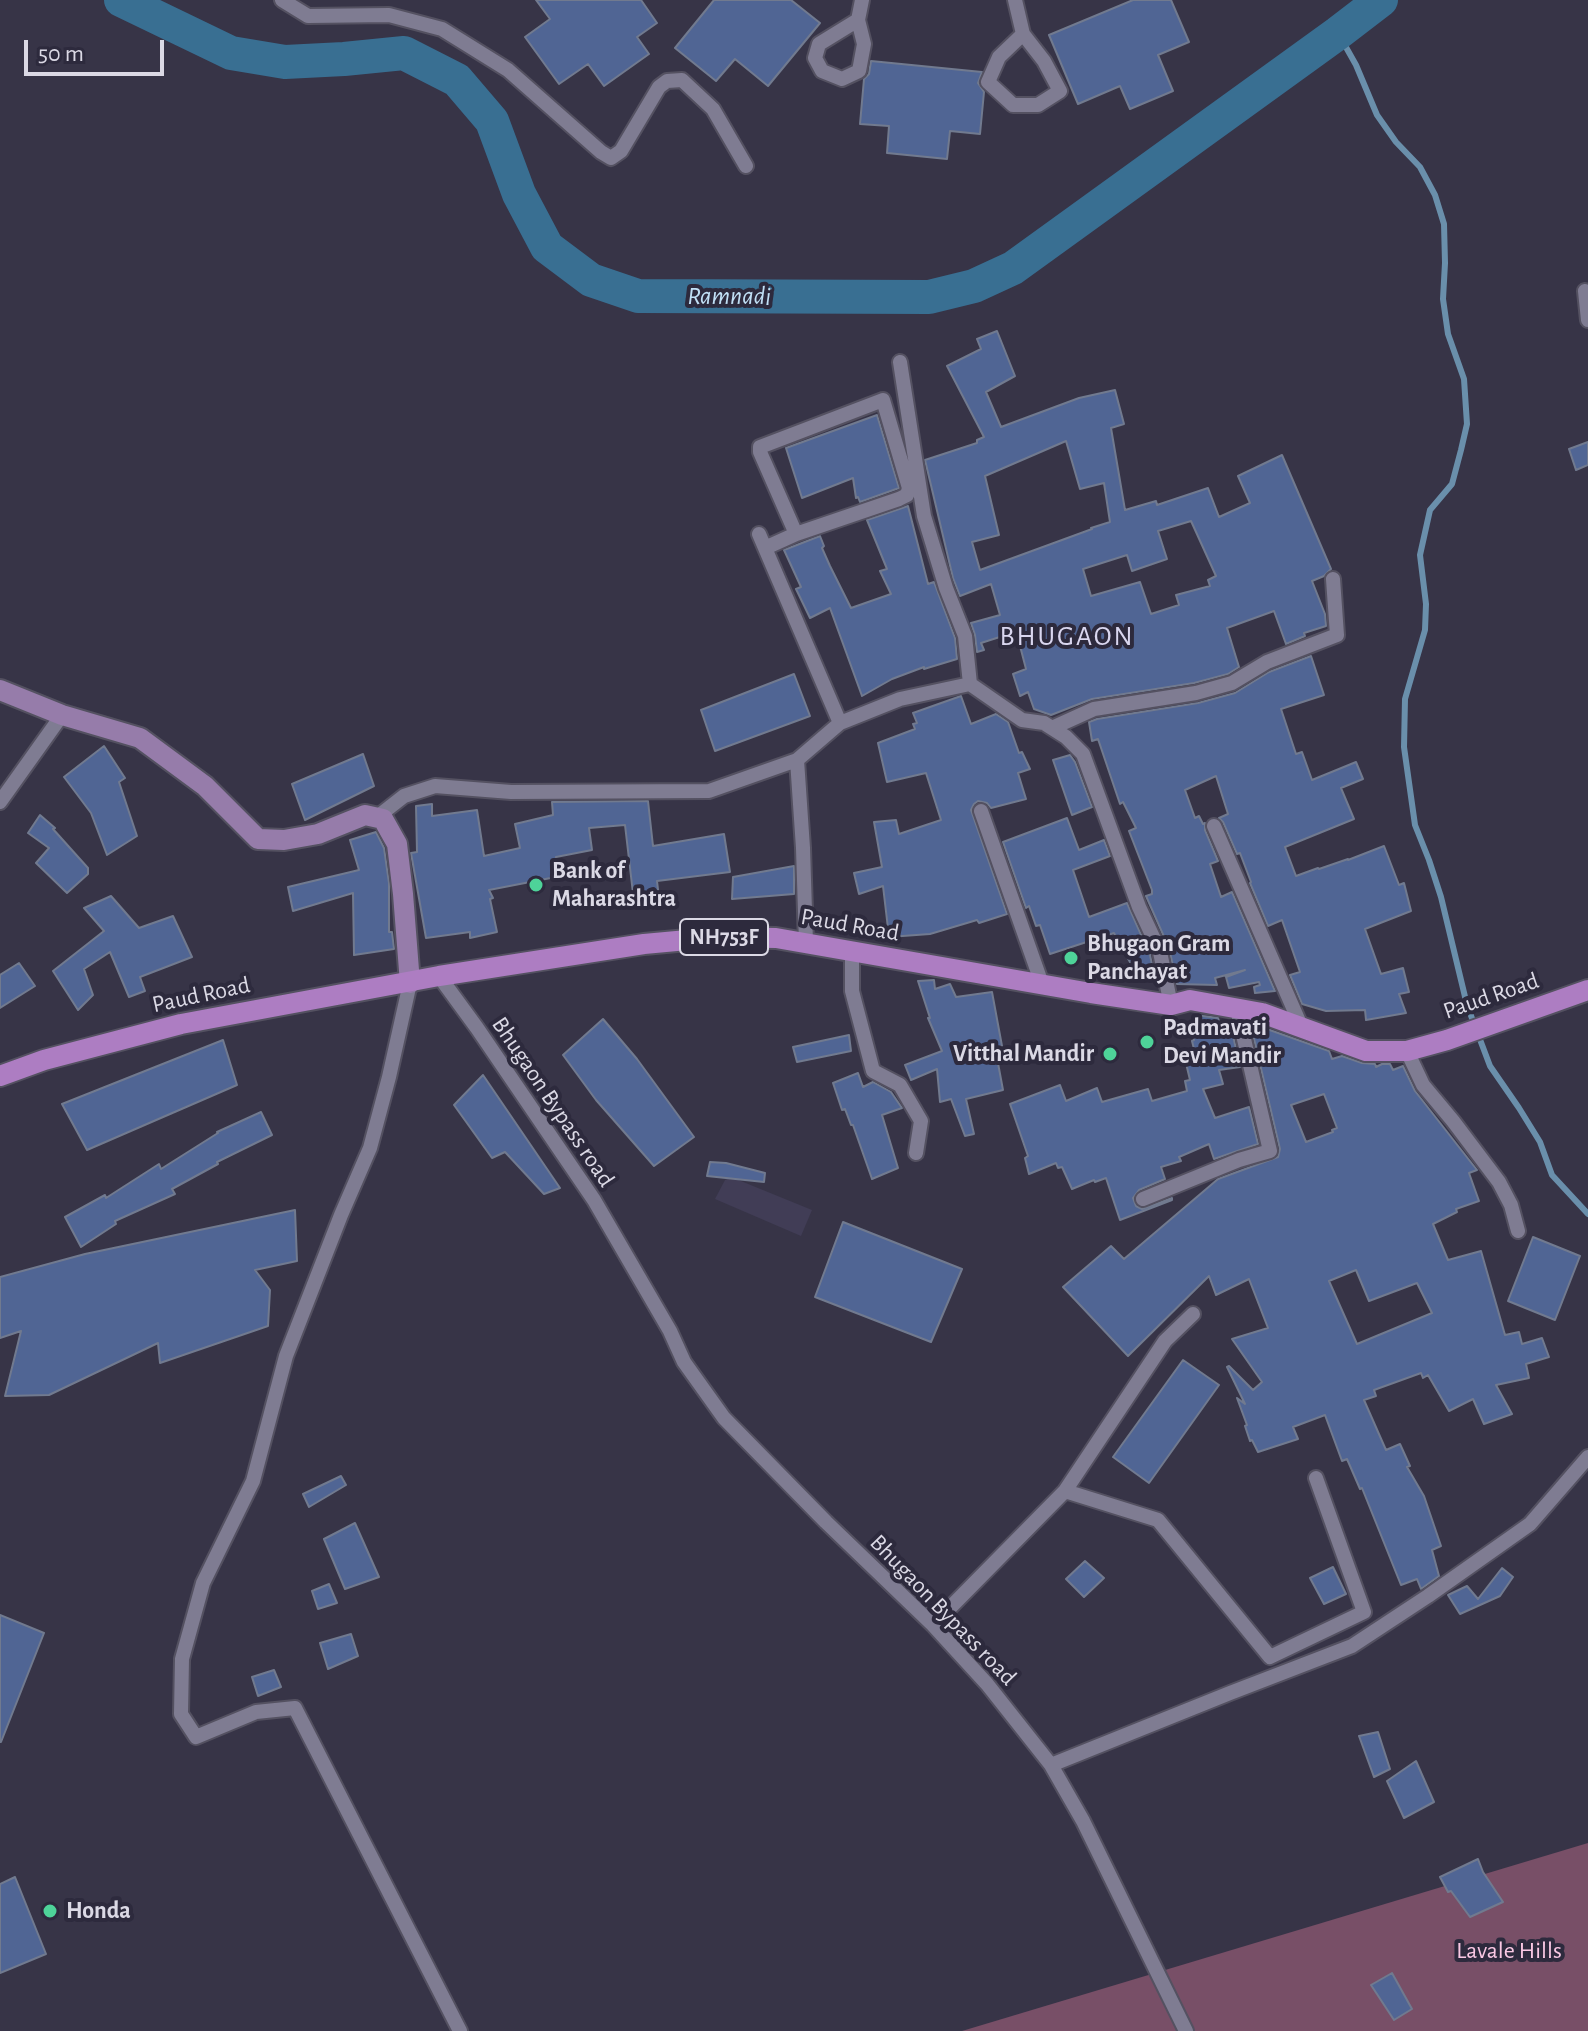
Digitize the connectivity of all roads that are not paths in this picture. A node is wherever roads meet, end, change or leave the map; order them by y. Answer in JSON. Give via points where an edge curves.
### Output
{"nodes":[{"id":1,"x":282,"y":0,"type":"edge"},
{"id":2,"x":862,"y":0,"type":"edge"},
{"id":3,"x":1015,"y":0,"type":"edge"},
{"id":4,"x":858,"y":20,"type":"dead end"},
{"id":5,"x":1023,"y":34,"type":"junction"},
{"id":6,"x":746,"y":166,"type":"dead end"},
{"id":7,"x":1585,"y":291,"type":"dead end"},
{"id":8,"x":1588,"y":320,"type":"edge"},
{"id":9,"x":900,"y":362,"type":"dead end"},
{"id":10,"x":796,"y":534,"type":"junction"},
{"id":11,"x":1333,"y":579,"type":"dead end"},
{"id":12,"x":970,"y":684,"type":"junction"},
{"id":13,"x":0,"y":690,"type":"edge"},
{"id":14,"x":62,"y":715,"type":"junction"},
{"id":15,"x":840,"y":723,"type":"junction"},
{"id":16,"x":1052,"y":728,"type":"junction"},
{"id":17,"x":797,"y":760,"type":"junction"},
{"id":18,"x":0,"y":802,"type":"edge"},
{"id":19,"x":981,"y":811,"type":"dead end"},
{"id":20,"x":376,"y":818,"type":"junction"},
{"id":21,"x":1214,"y":826,"type":"dead end"},
{"id":22,"x":806,"y":943,"type":"junction"},
{"id":23,"x":852,"y":951,"type":"junction"},
{"id":24,"x":439,"y":976,"type":"junction"},
{"id":25,"x":410,"y":983,"type":"junction"},
{"id":26,"x":1042,"y":984,"type":"junction"},
{"id":27,"x":1588,"y":990,"type":"edge"},
{"id":28,"x":1171,"y":1005,"type":"junction"},
{"id":29,"x":1237,"y":1009,"type":"junction"},
{"id":30,"x":1301,"y":1026,"type":"junction"},
{"id":31,"x":1407,"y":1051,"type":"junction"},
{"id":32,"x":0,"y":1076,"type":"edge"},
{"id":33,"x":916,"y":1153,"type":"dead end"},
{"id":34,"x":1143,"y":1199,"type":"dead end"},
{"id":35,"x":1518,"y":1231,"type":"dead end"},
{"id":36,"x":1193,"y":1314,"type":"dead end"},
{"id":37,"x":1588,"y":1457,"type":"edge"},
{"id":38,"x":1316,"y":1478,"type":"dead end"},
{"id":39,"x":1065,"y":1491,"type":"junction"},
{"id":40,"x":933,"y":1625,"type":"junction"},
{"id":41,"x":1051,"y":1765,"type":"junction"},
{"id":42,"x":460,"y":2031,"type":"edge"},
{"id":43,"x":1186,"y":2031,"type":"edge"}],
"edges":[{"from":1,"to":6,"type":"street","via":[[308,16],[389,15],[442,29],[508,70],[611,158],[621,151],[659,87],[682,80],[713,109]]},
{"from":2,"to":4,"type":"street"},
{"from":3,"to":5,"type":"street"},
{"from":5,"to":5,"type":"street","via":[[1060,91],[1038,105],[1013,105],[988,82],[999,57]]},
{"from":7,"to":8,"type":"street"},
{"from":9,"to":12,"type":"street","via":[[924,516],[965,636]]},
{"from":10,"to":10,"type":"street","via":[[907,495],[883,400],[760,447]]},
{"from":10,"to":15,"type":"street","via":[[762,541]]},
{"from":11,"to":16,"type":"street","via":[[1337,635],[1267,662],[1232,683],[1094,709]]},
{"from":12,"to":15,"type":"street","via":[[900,699]]},
{"from":12,"to":16,"type":"street","via":[[1022,720]]},
{"from":13,"to":14,"type":"street"},
{"from":14,"to":18,"type":"street"},
{"from":14,"to":20,"type":"street","via":[[140,738],[205,786],[258,839],[307,836],[365,815]]},
{"from":15,"to":17,"type":"street"},
{"from":16,"to":28,"type":"street","via":[[1083,754],[1160,952]]},
{"from":17,"to":20,"type":"street","via":[[709,791],[511,792],[435,786],[404,796]]},
{"from":17,"to":22,"type":"street"},
{"from":19,"to":26,"type":"street"},
{"from":20,"to":25,"type":"street","via":[[383,819],[397,844]]},
{"from":21,"to":30,"type":"street"},
{"from":22,"to":23,"type":"main road","name":"Paud Road","number":"NH753F"},
{"from":22,"to":24,"type":"main road","name":"Paud Road","number":"NH753F","via":[[720,937]]},
{"from":23,"to":26,"type":"main road","name":"Paud Road","number":"NH753F"},
{"from":23,"to":33,"type":"street","via":[[852,991],[873,1071],[900,1085],[921,1121]]},
{"from":24,"to":25,"type":"main road","name":"Paud Road","number":"NH753F"},
{"from":24,"to":40,"type":"street","name":"Bhugaon Bypass road","via":[[594,1200],[684,1362],[724,1418]]},
{"from":25,"to":32,"type":"main road","name":"Paud Road","number":"NH753F","via":[[181,1024]]},
{"from":25,"to":42,"type":"street","via":[[370,1148],[286,1356],[253,1481],[203,1583],[182,1659],[181,1714],[196,1737],[256,1712],[295,1708]]},
{"from":26,"to":28,"type":"main road","name":"Paud Road","number":"NH753F"},
{"from":27,"to":31,"type":"main road","name":"Paud Road","number":"NH753F"},
{"from":28,"to":29,"type":"main road","name":"Paud Road","number":"NH753F","via":[[1190,1000]]},
{"from":29,"to":30,"type":"main road","name":"Paud Road","number":"NH753F"},
{"from":29,"to":34,"type":"street","via":[[1270,1151]]},
{"from":30,"to":31,"type":"main road","name":"Paud Road","number":"NH753F","via":[[1366,1051]]},
{"from":31,"to":35,"type":"street","via":[[1423,1085],[1499,1182]]},
{"from":36,"to":39,"type":"street","via":[[1165,1341]]},
{"from":37,"to":41,"type":"street","via":[[1530,1524],[1352,1646]]},
{"from":38,"to":39,"type":"street","via":[[1364,1612],[1270,1657],[1158,1520]]},
{"from":39,"to":40,"type":"street"},
{"from":40,"to":41,"type":"street","name":"Bhugaon Bypass road"},
{"from":41,"to":43,"type":"street","name":"Bhugaon Bypass road"}]}
